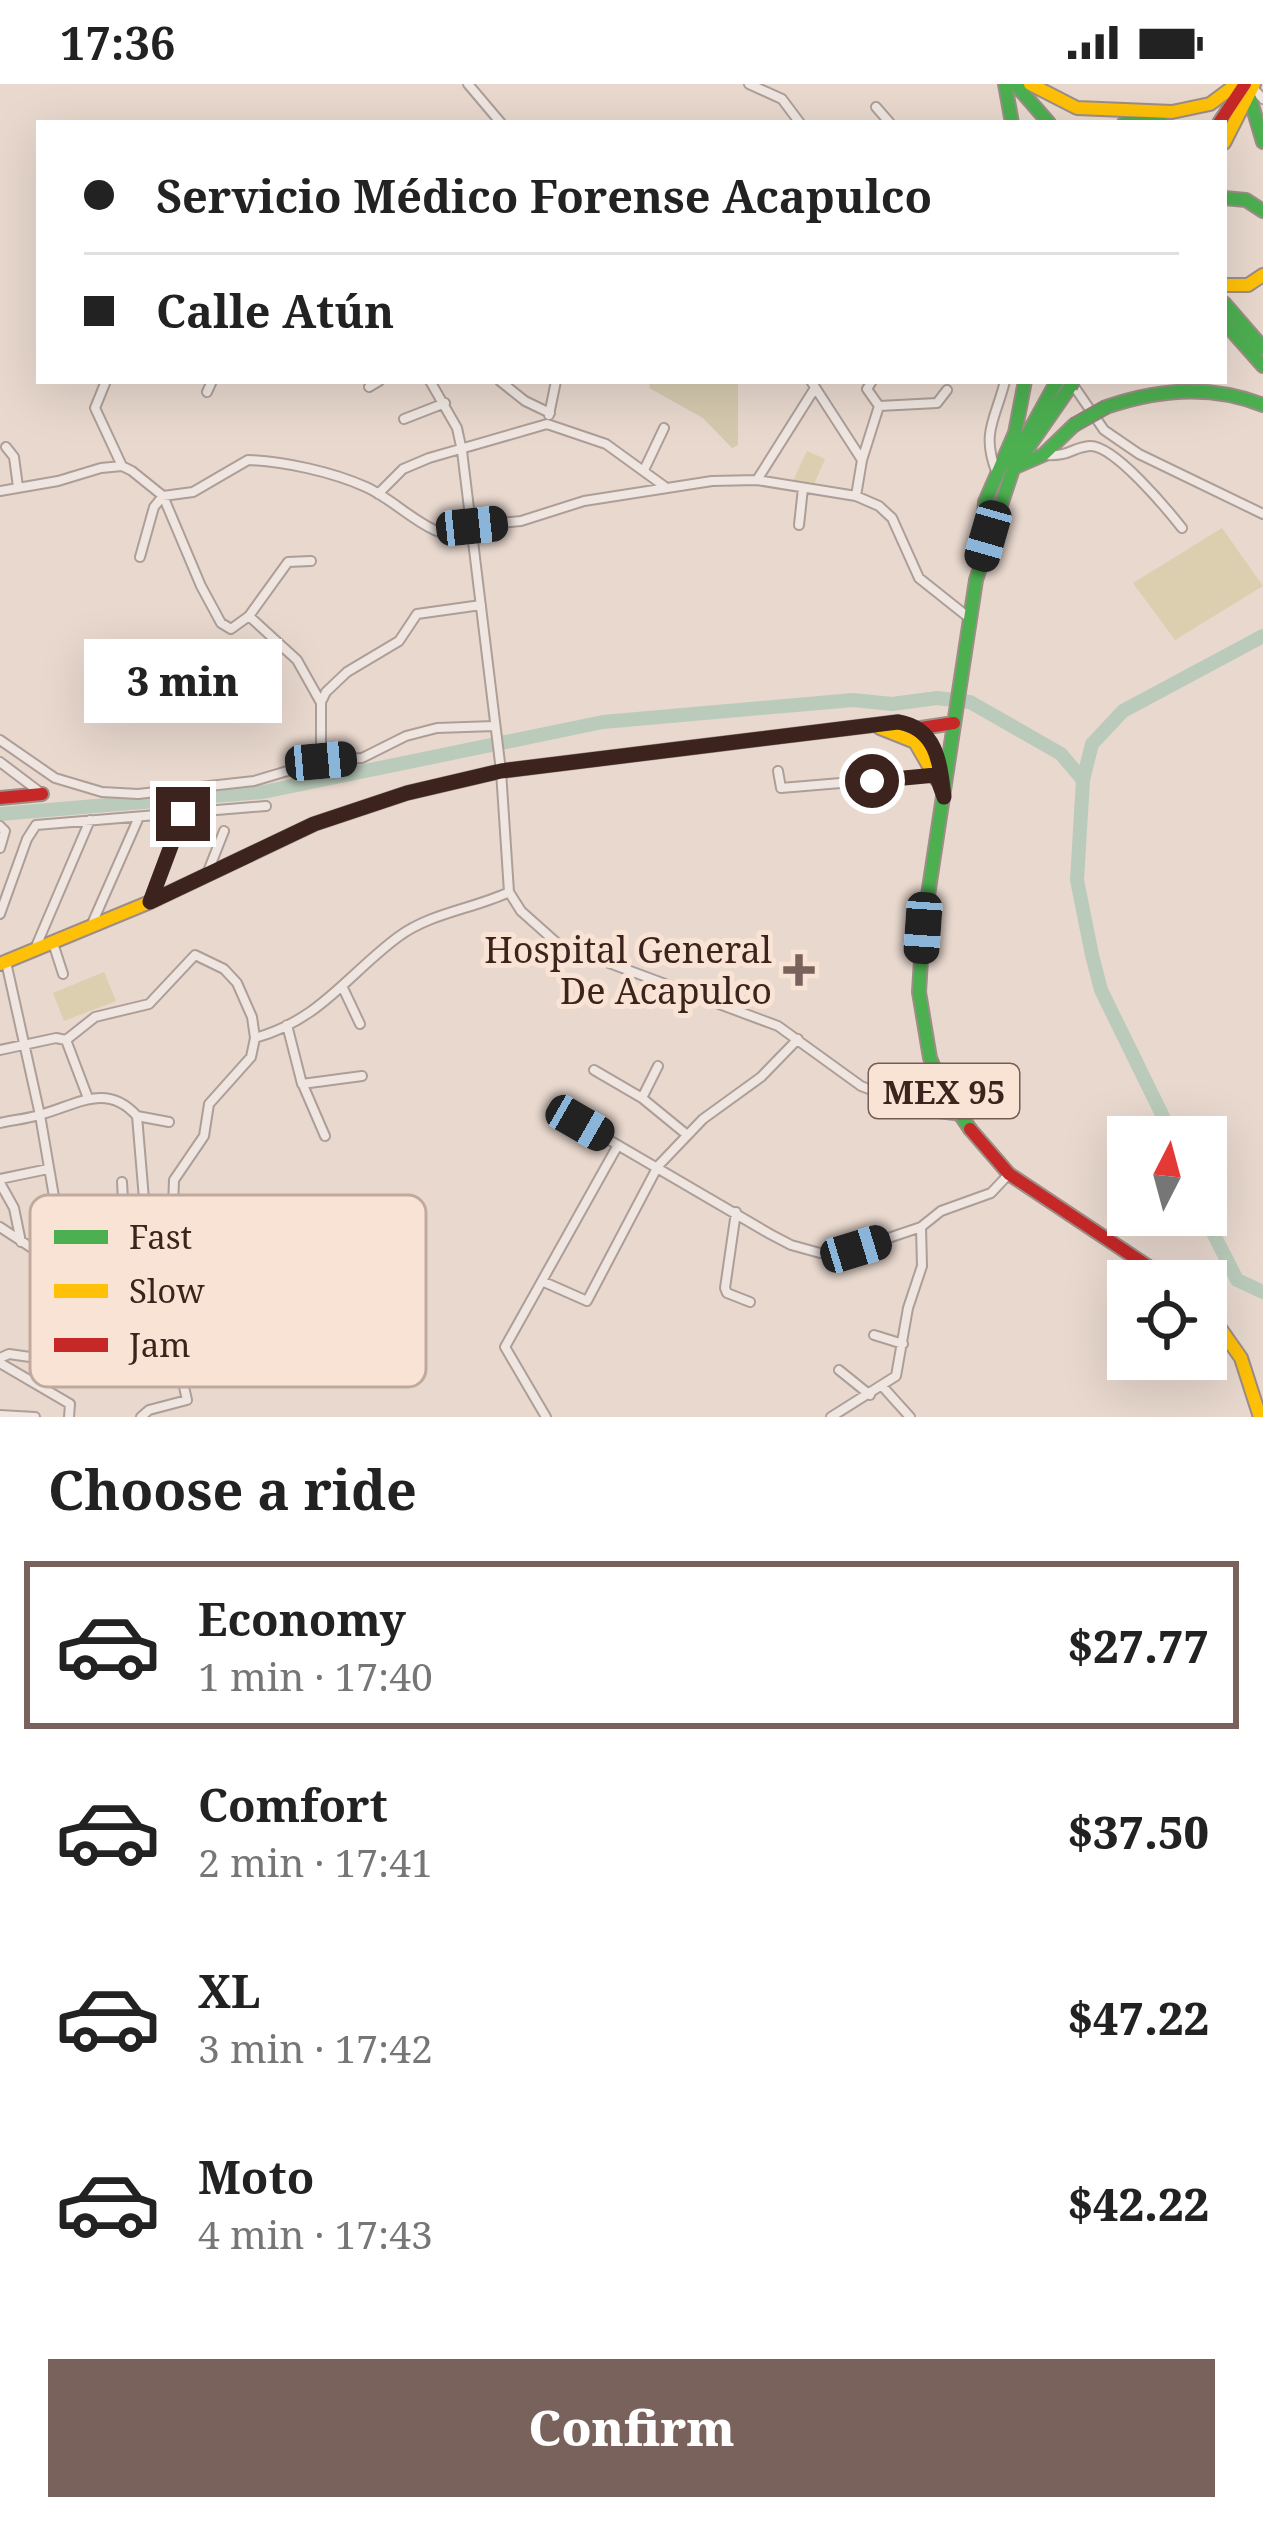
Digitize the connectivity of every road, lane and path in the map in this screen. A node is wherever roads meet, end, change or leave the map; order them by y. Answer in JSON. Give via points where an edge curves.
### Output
{"nodes":[{"id":1,"x":467,"y":84,"type":"edge"},
{"id":2,"x":749,"y":84,"type":"edge"},
{"id":3,"x":1005,"y":84,"type":"edge"},
{"id":4,"x":1015,"y":84,"type":"edge"},
{"id":5,"x":1030,"y":84,"type":"edge"},
{"id":6,"x":1250,"y":90,"type":"edge"},
{"id":7,"x":876,"y":107,"type":"dead end"},
{"id":8,"x":498,"y":120,"type":"edge"},
{"id":9,"x":798,"y":120,"type":"edge"},
{"id":10,"x":887,"y":120,"type":"edge"},
{"id":11,"x":1011,"y":120,"type":"edge"},
{"id":12,"x":1046,"y":120,"type":"edge"},
{"id":13,"x":1058,"y":120,"type":"edge"},
{"id":14,"x":1222,"y":120,"type":"edge"},
{"id":15,"x":1227,"y":137,"type":"edge"},
{"id":16,"x":1263,"y":142,"type":"edge"},
{"id":17,"x":1227,"y":198,"type":"edge"},
{"id":18,"x":1263,"y":211,"type":"edge"},
{"id":19,"x":1263,"y":275,"type":"edge"},
{"id":20,"x":1227,"y":285,"type":"edge"},
{"id":21,"x":1227,"y":306,"type":"edge"},
{"id":22,"x":1227,"y":325,"type":"edge"},
{"id":23,"x":1263,"y":348,"type":"edge"},
{"id":24,"x":1263,"y":366,"type":"edge"},
{"id":25,"x":105,"y":384,"type":"edge"},
{"id":26,"x":211,"y":384,"type":"edge"},
{"id":27,"x":374,"y":384,"type":"edge"},
{"id":28,"x":432,"y":384,"type":"edge"},
{"id":29,"x":504,"y":384,"type":"edge"},
{"id":30,"x":555,"y":384,"type":"edge"},
{"id":31,"x":870,"y":384,"type":"edge"},
{"id":32,"x":1004,"y":384,"type":"edge"},
{"id":33,"x":1024,"y":384,"type":"edge"},
{"id":34,"x":1067,"y":384,"type":"edge"},
{"id":35,"x":1070,"y":384,"type":"edge"},
{"id":36,"x":813,"y":385,"type":"edge"},
{"id":37,"x":369,"y":387,"type":"dead end"},
{"id":38,"x":947,"y":390,"type":"dead end"},
{"id":39,"x":207,"y":392,"type":"dead end"},
{"id":40,"x":445,"y":403,"type":"junction"},
{"id":41,"x":1263,"y":405,"type":"edge"},
{"id":42,"x":879,"y":406,"type":"junction"},
{"id":43,"x":550,"y":413,"type":"junction"},
{"id":44,"x":404,"y":419,"type":"dead end"},
{"id":45,"x":547,"y":424,"type":"junction"},
{"id":46,"x":664,"y":428,"type":"dead end"},
{"id":47,"x":6,"y":447,"type":"dead end"},
{"id":48,"x":462,"y":451,"type":"junction"},
{"id":49,"x":1043,"y":455,"type":"junction"},
{"id":50,"x":862,"y":460,"type":"junction"},
{"id":51,"x":1014,"y":465,"type":"junction"},
{"id":52,"x":122,"y":466,"type":"junction"},
{"id":53,"x":645,"y":468,"type":"junction"},
{"id":54,"x":997,"y":474,"type":"junction"},
{"id":55,"x":757,"y":480,"type":"junction"},
{"id":56,"x":664,"y":486,"type":"junction"},
{"id":57,"x":18,"y":487,"type":"junction"},
{"id":58,"x":803,"y":488,"type":"junction"},
{"id":59,"x":0,"y":490,"type":"edge"},
{"id":60,"x":378,"y":494,"type":"junction"},
{"id":61,"x":164,"y":496,"type":"junction"},
{"id":62,"x":856,"y":496,"type":"junction"},
{"id":63,"x":1263,"y":514,"type":"edge"},
{"id":64,"x":799,"y":525,"type":"dead end"},
{"id":65,"x":992,"y":526,"type":"junction"},
{"id":66,"x":1182,"y":528,"type":"dead end"},
{"id":67,"x":473,"y":531,"type":"junction"},
{"id":68,"x":140,"y":557,"type":"dead end"},
{"id":69,"x":311,"y":561,"type":"dead end"},
{"id":70,"x":481,"y":605,"type":"junction"},
{"id":71,"x":249,"y":616,"type":"junction"},
{"id":72,"x":969,"y":617,"type":"junction"},
{"id":73,"x":320,"y":702,"type":"junction"},
{"id":74,"x":954,"y":718,"type":"junction"},
{"id":75,"x":858,"y":727,"type":"junction"},
{"id":76,"x":495,"y":728,"type":"junction"},
{"id":77,"x":921,"y":728,"type":"junction"},
{"id":78,"x":0,"y":740,"type":"edge"},
{"id":79,"x":321,"y":761,"type":"junction"},
{"id":80,"x":0,"y":762,"type":"edge"},
{"id":81,"x":500,"y":765,"type":"junction"},
{"id":82,"x":778,"y":771,"type":"dead end"},
{"id":83,"x":936,"y":775,"type":"junction"},
{"id":84,"x":42,"y":794,"type":"joint"},
{"id":85,"x":0,"y":797,"type":"edge"},
{"id":86,"x":944,"y":797,"type":"junction"},
{"id":87,"x":266,"y":806,"type":"dead end"},
{"id":88,"x":183,"y":814,"type":"junction"},
{"id":89,"x":139,"y":817,"type":"junction"},
{"id":90,"x":90,"y":820,"type":"junction"},
{"id":91,"x":2,"y":827,"type":"edge"},
{"id":92,"x":224,"y":831,"type":"dead end"},
{"id":93,"x":0,"y":848,"type":"edge"},
{"id":94,"x":206,"y":876,"type":"junction"},
{"id":95,"x":509,"y":892,"type":"junction"},
{"id":96,"x":150,"y":902,"type":"junction"},
{"id":97,"x":0,"y":914,"type":"edge"},
{"id":98,"x":90,"y":927,"type":"junction"},
{"id":99,"x":53,"y":943,"type":"junction"},
{"id":100,"x":34,"y":951,"type":"junction"},
{"id":101,"x":3,"y":963,"type":"edge"},
{"id":102,"x":63,"y":974,"type":"dead end"},
{"id":103,"x":343,"y":988,"type":"junction"},
{"id":104,"x":360,"y":1024,"type":"dead end"},
{"id":105,"x":287,"y":1025,"type":"junction"},
{"id":106,"x":255,"y":1038,"type":"junction"},
{"id":107,"x":798,"y":1039,"type":"junction"},
{"id":108,"x":66,"y":1040,"type":"junction"},
{"id":109,"x":25,"y":1045,"type":"junction"},
{"id":110,"x":0,"y":1050,"type":"edge"},
{"id":111,"x":658,"y":1066,"type":"dead end"},
{"id":112,"x":594,"y":1070,"type":"dead end"},
{"id":113,"x":362,"y":1076,"type":"dead end"},
{"id":114,"x":302,"y":1084,"type":"junction"},
{"id":115,"x":88,"y":1098,"type":"junction"},
{"id":116,"x":641,"y":1098,"type":"junction"},
{"id":117,"x":40,"y":1115,"type":"junction"},
{"id":118,"x":137,"y":1116,"type":"junction"},
{"id":119,"x":960,"y":1116,"type":"junction"},
{"id":120,"x":169,"y":1122,"type":"dead end"},
{"id":121,"x":0,"y":1123,"type":"edge"},
{"id":122,"x":580,"y":1123,"type":"dead end"},
{"id":123,"x":686,"y":1134,"type":"junction"},
{"id":124,"x":325,"y":1136,"type":"dead end"},
{"id":125,"x":618,"y":1144,"type":"junction"},
{"id":126,"x":658,"y":1166,"type":"junction"},
{"id":127,"x":49,"y":1169,"type":"junction"},
{"id":128,"x":1009,"y":1174,"type":"junction"},
{"id":129,"x":0,"y":1181,"type":"edge"},
{"id":130,"x":122,"y":1182,"type":"dead end"},
{"id":131,"x":53,"y":1195,"type":"edge"},
{"id":132,"x":122,"y":1195,"type":"edge"},
{"id":133,"x":144,"y":1195,"type":"edge"},
{"id":134,"x":173,"y":1195,"type":"edge"},
{"id":135,"x":736,"y":1212,"type":"junction"},
{"id":136,"x":0,"y":1227,"type":"edge"},
{"id":137,"x":921,"y":1227,"type":"junction"},
{"id":138,"x":21,"y":1242,"type":"junction"},
{"id":139,"x":30,"y":1247,"type":"edge"},
{"id":140,"x":1138,"y":1260,"type":"edge"},
{"id":141,"x":544,"y":1282,"type":"junction"},
{"id":142,"x":750,"y":1302,"type":"dead end"},
{"id":143,"x":874,"y":1335,"type":"dead end"},
{"id":144,"x":1227,"y":1335,"type":"edge"},
{"id":145,"x":903,"y":1344,"type":"junction"},
{"id":146,"x":1,"y":1356,"type":"edge"},
{"id":147,"x":839,"y":1370,"type":"dead end"},
{"id":148,"x":30,"y":1375,"type":"edge"},
{"id":149,"x":48,"y":1387,"type":"edge"},
{"id":150,"x":184,"y":1387,"type":"edge"},
{"id":151,"x":883,"y":1387,"type":"junction"},
{"id":152,"x":870,"y":1395,"type":"junction"},
{"id":153,"x":0,"y":1414,"type":"edge"},
{"id":154,"x":15,"y":1417,"type":"edge"},
{"id":155,"x":35,"y":1417,"type":"edge"},
{"id":156,"x":69,"y":1417,"type":"edge"},
{"id":157,"x":141,"y":1417,"type":"edge"},
{"id":158,"x":546,"y":1417,"type":"edge"},
{"id":159,"x":831,"y":1417,"type":"edge"},
{"id":160,"x":910,"y":1417,"type":"edge"},
{"id":161,"x":1260,"y":1417,"type":"edge"}],
"edges":[{"from":1,"to":8,"type":"street"},
{"from":2,"to":9,"type":"street","via":[[782,99]]},
{"from":3,"to":11,"type":"main road"},
{"from":4,"to":12,"type":"main road"},
{"from":5,"to":6,"type":"main road","via":[[1077,108],[1172,112]]},
{"from":5,"to":13,"type":"main road"},
{"from":6,"to":14,"type":"main road"},
{"from":6,"to":15,"type":"main road"},
{"from":6,"to":16,"type":"main road"},
{"from":7,"to":10,"type":"street"},
{"from":17,"to":18,"type":"main road"},
{"from":19,"to":20,"type":"main road"},
{"from":21,"to":23,"type":"main road"},
{"from":22,"to":24,"type":"main road"},
{"from":25,"to":52,"type":"street","via":[[94,408]]},
{"from":26,"to":39,"type":"street"},
{"from":27,"to":37,"type":"street"},
{"from":28,"to":40,"type":"street"},
{"from":29,"to":43,"type":"street"},
{"from":30,"to":43,"type":"street"},
{"from":31,"to":42,"type":"street"},
{"from":32,"to":54,"type":"street","via":[[989,425]]},
{"from":33,"to":54,"type":"main road"},
{"from":34,"to":51,"type":"main road","number":"MEX 95"},
{"from":35,"to":63,"type":"street","via":[[1104,430],[1139,454]]},
{"from":36,"to":50,"type":"street"},
{"from":36,"to":55,"type":"street"},
{"from":38,"to":42,"type":"street","via":[[937,403]]},
{"from":40,"to":44,"type":"street"},
{"from":40,"to":48,"type":"street"},
{"from":41,"to":49,"type":"main road","bridge":true,"via":[[1175,391],[1106,407]]},
{"from":42,"to":50,"type":"street"},
{"from":43,"to":45,"type":"street"},
{"from":45,"to":48,"type":"street"},
{"from":45,"to":53,"type":"street"},
{"from":46,"to":53,"type":"street"},
{"from":47,"to":57,"type":"street"},
{"from":48,"to":60,"type":"street","via":[[403,470]]},
{"from":48,"to":67,"type":"street"},
{"from":49,"to":51,"type":"main road"},
{"from":49,"to":66,"type":"street","via":[[1099,447]]},
{"from":50,"to":62,"type":"street"},
{"from":51,"to":65,"type":"main road","number":"MEX 95"},
{"from":52,"to":57,"type":"street"},
{"from":52,"to":61,"type":"street"},
{"from":53,"to":56,"type":"street"},
{"from":54,"to":65,"type":"main road","via":[[983,512]]},
{"from":55,"to":56,"type":"street"},
{"from":55,"to":58,"type":"street"},
{"from":56,"to":67,"type":"street"},
{"from":57,"to":59,"type":"street"},
{"from":58,"to":62,"type":"street"},
{"from":58,"to":64,"type":"street"},
{"from":60,"to":61,"type":"street","via":[[248,460],[193,492]]},
{"from":60,"to":67,"type":"street","via":[[433,530]]},
{"from":61,"to":68,"type":"street"},
{"from":61,"to":71,"type":"street","via":[[221,622],[231,629]]},
{"from":62,"to":72,"type":"street","via":[[892,518],[920,578]]},
{"from":65,"to":72,"type":"main road","number":"MEX 95"},
{"from":67,"to":70,"type":"street"},
{"from":69,"to":71,"type":"street","via":[[288,562]]},
{"from":70,"to":73,"type":"street","via":[[417,614],[399,641],[333,682]]},
{"from":70,"to":76,"type":"street"},
{"from":71,"to":73,"type":"street","via":[[297,660]]},
{"from":72,"to":74,"type":"main road","number":"MEX 95"},
{"from":73,"to":79,"type":"street"},
{"from":74,"to":77,"type":"main road"},
{"from":74,"to":86,"type":"main road","number":"MEX 95"},
{"from":75,"to":77,"type":"main road"},
{"from":75,"to":81,"type":"main road"},
{"from":75,"to":83,"type":"main road","via":[[915,742]]},
{"from":76,"to":79,"type":"street","via":[[437,728],[362,758]]},
{"from":76,"to":81,"type":"street"},
{"from":77,"to":86,"type":"main road","via":[[934,748]]},
{"from":78,"to":79,"type":"street","via":[[55,778],[120,793],[254,781]]},
{"from":80,"to":84,"type":"street"},
{"from":81,"to":94,"type":"main road","via":[[358,807]]},
{"from":81,"to":95,"type":"street"},
{"from":82,"to":83,"type":"street","via":[[781,788]]},
{"from":83,"to":86,"type":"main road"},
{"from":84,"to":85,"type":"main road"},
{"from":86,"to":119,"type":"main road","number":"MEX 95","via":[[919,992],[930,1058]]},
{"from":87,"to":88,"type":"street"},
{"from":88,"to":89,"type":"street"},
{"from":88,"to":96,"type":"street"},
{"from":89,"to":90,"type":"street"},
{"from":89,"to":98,"type":"street"},
{"from":90,"to":97,"type":"street","via":[[32,829]]},
{"from":90,"to":100,"type":"street"},
{"from":91,"to":93,"type":"street"},
{"from":92,"to":94,"type":"street"},
{"from":94,"to":96,"type":"main road"},
{"from":95,"to":103,"type":"street","via":[[420,923]]},
{"from":95,"to":107,"type":"street","via":[[558,944]]},
{"from":96,"to":98,"type":"main road"},
{"from":98,"to":99,"type":"main road"},
{"from":99,"to":100,"type":"main road"},
{"from":99,"to":102,"type":"street"},
{"from":100,"to":101,"type":"main road"},
{"from":101,"to":109,"type":"street"},
{"from":103,"to":104,"type":"street"},
{"from":103,"to":105,"type":"street"},
{"from":105,"to":106,"type":"street"},
{"from":105,"to":114,"type":"street"},
{"from":106,"to":108,"type":"street","via":[[237,983],[195,955],[149,1004],[95,1017]]},
{"from":106,"to":134,"type":"street","via":[[251,1057],[209,1104],[204,1136],[174,1180]]},
{"from":107,"to":119,"type":"street","via":[[860,1086]]},
{"from":107,"to":123,"type":"street"},
{"from":108,"to":109,"type":"street"},
{"from":108,"to":115,"type":"street"},
{"from":109,"to":110,"type":"street"},
{"from":109,"to":117,"type":"street"},
{"from":111,"to":116,"type":"street"},
{"from":112,"to":116,"type":"street"},
{"from":113,"to":114,"type":"street"},
{"from":114,"to":124,"type":"street"},
{"from":115,"to":117,"type":"street"},
{"from":115,"to":118,"type":"street","via":[[105,1096]]},
{"from":116,"to":123,"type":"street"},
{"from":117,"to":121,"type":"street"},
{"from":117,"to":127,"type":"street"},
{"from":118,"to":120,"type":"street"},
{"from":118,"to":133,"type":"street"},
{"from":119,"to":128,"type":"main road","number":"MEX 95"},
{"from":122,"to":125,"type":"street"},
{"from":123,"to":126,"type":"street"},
{"from":125,"to":126,"type":"street"},
{"from":125,"to":141,"type":"street"},
{"from":126,"to":135,"type":"street"},
{"from":126,"to":141,"type":"street","via":[[586,1301]]},
{"from":127,"to":129,"type":"street"},
{"from":127,"to":131,"type":"street"},
{"from":128,"to":137,"type":"street","via":[[991,1192]]},
{"from":128,"to":140,"type":"main road","number":"MEX 95"},
{"from":129,"to":138,"type":"street"},
{"from":130,"to":132,"type":"street"},
{"from":135,"to":137,"type":"street","via":[[791,1246],[820,1253]]},
{"from":135,"to":142,"type":"street","via":[[725,1288]]},
{"from":136,"to":138,"type":"street"},
{"from":137,"to":145,"type":"street","via":[[922,1266]]},
{"from":138,"to":139,"type":"street"},
{"from":141,"to":158,"type":"street","via":[[505,1352]]},
{"from":143,"to":145,"type":"street"},
{"from":144,"to":161,"type":"main road"},
{"from":145,"to":151,"type":"street","via":[[896,1376]]},
{"from":146,"to":148,"type":"street"},
{"from":147,"to":152,"type":"street"},
{"from":149,"to":156,"type":"street","via":[[70,1404]]},
{"from":150,"to":157,"type":"street","via":[[187,1400]]},
{"from":151,"to":152,"type":"street"},
{"from":151,"to":160,"type":"street"},
{"from":152,"to":159,"type":"street"},
{"from":153,"to":154,"type":"street"},
{"from":154,"to":155,"type":"street"}]}
